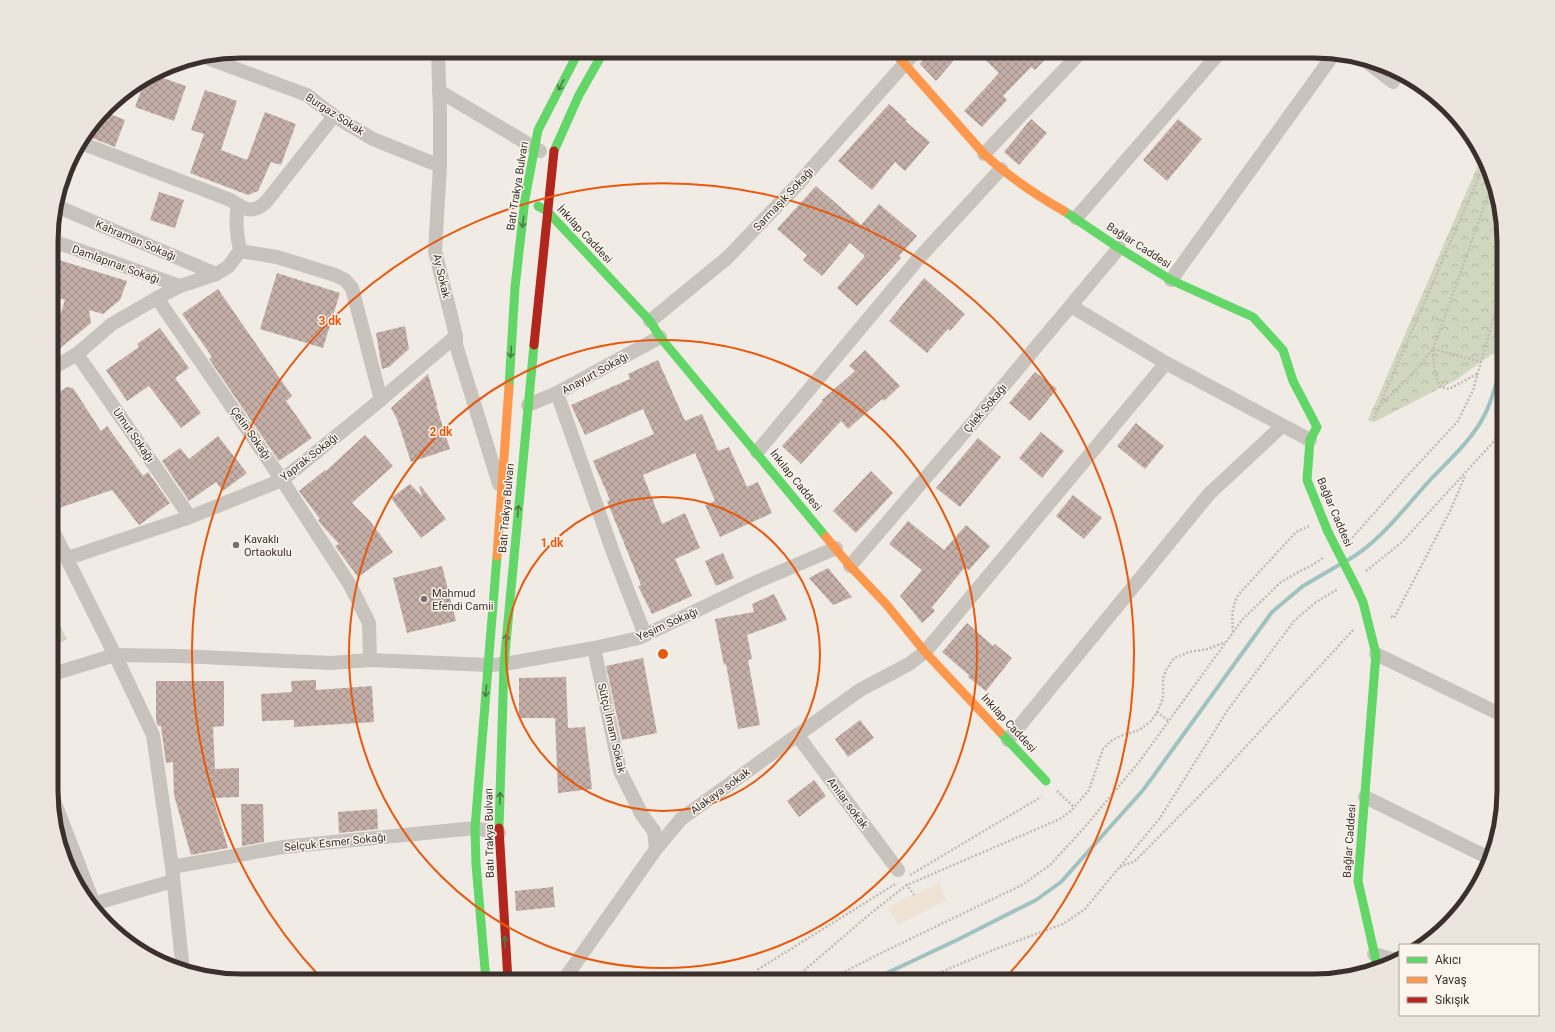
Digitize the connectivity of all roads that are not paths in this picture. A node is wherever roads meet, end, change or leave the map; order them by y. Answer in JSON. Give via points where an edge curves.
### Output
{"nodes":[{"id":1,"x":438,"y":58,"type":"edge"},
{"id":2,"x":575,"y":58,"type":"edge"},
{"id":3,"x":600,"y":58,"type":"edge"},
{"id":4,"x":899,"y":58,"type":"edge"},
{"id":5,"x":910,"y":58,"type":"edge"},
{"id":6,"x":1075,"y":58,"type":"edge"},
{"id":7,"x":1215,"y":58,"type":"edge"},
{"id":8,"x":1331,"y":59,"type":"edge"},
{"id":9,"x":214,"y":61,"type":"edge"},
{"id":10,"x":905,"y":64,"type":"junction"},
{"id":11,"x":1376,"y":69,"type":"edge"},
{"id":12,"x":1393,"y":82,"type":"dead end"},
{"id":13,"x":439,"y":91,"type":"junction"},
{"id":14,"x":334,"y":116,"type":"junction"},
{"id":15,"x":86,"y":145,"type":"edge"},
{"id":16,"x":534,"y":148,"type":"junction"},
{"id":17,"x":984,"y":154,"type":"junction"},
{"id":18,"x":552,"y":159,"type":"junction"},
{"id":19,"x":440,"y":166,"type":"junction"},
{"id":20,"x":1001,"y":169,"type":"junction"},
{"id":21,"x":525,"y":199,"type":"junction"},
{"id":22,"x":238,"y":204,"type":"junction"},
{"id":23,"x":61,"y":208,"type":"edge"},
{"id":24,"x":547,"y":211,"type":"junction"},
{"id":25,"x":1076,"y":218,"type":"junction"},
{"id":26,"x":58,"y":243,"type":"edge"},
{"id":27,"x":1119,"y":248,"type":"junction"},
{"id":28,"x":240,"y":251,"type":"junction"},
{"id":29,"x":216,"y":274,"type":"junction"},
{"id":30,"x":1171,"y":280,"type":"junction"},
{"id":31,"x":180,"y":286,"type":"junction"},
{"id":32,"x":157,"y":298,"type":"junction"},
{"id":33,"x":1071,"y":306,"type":"junction"},
{"id":34,"x":650,"y":321,"type":"junction"},
{"id":35,"x":456,"y":336,"type":"junction"},
{"id":36,"x":660,"y":337,"type":"junction"},
{"id":37,"x":77,"y":354,"type":"junction"},
{"id":38,"x":1166,"y":363,"type":"junction"},
{"id":39,"x":58,"y":364,"type":"edge"},
{"id":40,"x":557,"y":393,"type":"junction"},
{"id":41,"x":381,"y":400,"type":"junction"},
{"id":42,"x":528,"y":405,"type":"junction"},
{"id":43,"x":1282,"y":426,"type":"junction"},
{"id":44,"x":1310,"y":440,"type":"junction"},
{"id":45,"x":757,"y":452,"type":"junction"},
{"id":46,"x":282,"y":480,"type":"junction"},
{"id":47,"x":502,"y":494,"type":"junction"},
{"id":48,"x":190,"y":517,"type":"junction"},
{"id":49,"x":58,"y":540,"type":"edge"},
{"id":50,"x":836,"y":548,"type":"junction"},
{"id":51,"x":68,"y":558,"type":"junction"},
{"id":52,"x":850,"y":566,"type":"junction"},
{"id":53,"x":645,"y":635,"type":"junction"},
{"id":54,"x":594,"y":648,"type":"junction"},
{"id":55,"x":925,"y":652,"type":"junction"},
{"id":56,"x":1376,"y":654,"type":"junction"},
{"id":57,"x":116,"y":655,"type":"junction"},
{"id":58,"x":370,"y":660,"type":"junction"},
{"id":59,"x":488,"y":664,"type":"junction"},
{"id":60,"x":504,"y":664,"type":"junction"},
{"id":61,"x":58,"y":672,"type":"edge"},
{"id":62,"x":1497,"y":713,"type":"edge"},
{"id":63,"x":798,"y":735,"type":"junction"},
{"id":64,"x":1008,"y":740,"type":"junction"},
{"id":65,"x":1046,"y":781,"type":"dead end"},
{"id":66,"x":1365,"y":797,"type":"junction"},
{"id":67,"x":60,"y":817,"type":"edge"},
{"id":68,"x":475,"y":828,"type":"junction"},
{"id":69,"x":499,"y":833,"type":"junction"},
{"id":70,"x":656,"y":849,"type":"junction"},
{"id":71,"x":1485,"y":856,"type":"edge"},
{"id":72,"x":172,"y":867,"type":"junction"},
{"id":73,"x":902,"y":874,"type":"road end"},
{"id":74,"x":173,"y":881,"type":"junction"},
{"id":75,"x":90,"y":895,"type":"edge"},
{"id":76,"x":97,"y":903,"type":"edge"},
{"id":77,"x":1375,"y":959,"type":"edge"},
{"id":78,"x":1385,"y":960,"type":"edge"},
{"id":79,"x":182,"y":964,"type":"edge"},
{"id":80,"x":485,"y":974,"type":"edge"},
{"id":81,"x":508,"y":974,"type":"edge"},
{"id":82,"x":567,"y":974,"type":"edge"}],
"edges":[{"from":1,"to":13,"type":"street","name":"Ay Sokak"},
{"from":2,"to":16,"type":"street","name":"Batı Trakya Bulvarı","one_way":true,"via":[[538,130]]},
{"from":3,"to":18,"type":"street","name":"Batı Trakya Bulvarı","via":[[579,95]]},
{"from":4,"to":10,"type":"street","name":"Bağlar Caddesi"},
{"from":5,"to":10,"type":"street","name":"Sarmaşık Sokağı"},
{"from":6,"to":17,"type":"street"},
{"from":7,"to":25,"type":"street"},
{"from":8,"to":30,"type":"street"},
{"from":9,"to":14,"type":"street","name":"Burgaz Sokak","via":[[307,95]]},
{"from":10,"to":17,"type":"street","name":"Bağlar Caddesi"},
{"from":10,"to":34,"type":"street","name":"Sarmaşık Sokağı","via":[[798,184],[727,258]]},
{"from":11,"to":12,"type":"street"},
{"from":13,"to":16,"type":"street"},
{"from":13,"to":19,"type":"street","name":"Ay Sokak"},
{"from":14,"to":19,"type":"street","name":"Burgaz Sokak","via":[[373,139]]},
{"from":14,"to":22,"type":"street","via":[[258,210],[250,210]]},
{"from":15,"to":22,"type":"street"},
{"from":16,"to":18,"type":"street"},
{"from":16,"to":21,"type":"street","name":"Batı Trakya Bulvarı"},
{"from":17,"to":20,"type":"street","name":"Bağlar Caddesi"},
{"from":18,"to":24,"type":"street","name":"Batı Trakya Bulvarı"},
{"from":19,"to":35,"type":"street","name":"Ay Sokak","via":[[435,251]]},
{"from":20,"to":25,"type":"street","name":"Bağlar Caddesi"},
{"from":20,"to":45,"type":"street","via":[[919,258]]},
{"from":21,"to":24,"type":"street","name":"İnkılap Caddesi"},
{"from":21,"to":47,"type":"street","name":"Batı Trakya Bulvarı","one_way":true,"via":[[515,287]]},
{"from":22,"to":28,"type":"street","via":[[236,231]]},
{"from":23,"to":29,"type":"street","name":"Kahraman Sokağı"},
{"from":24,"to":34,"type":"street","name":"İnkılap Caddesi"},
{"from":24,"to":42,"type":"street","name":"Batı Trakya Bulvarı"},
{"from":25,"to":27,"type":"street","name":"Bağlar Caddesi"},
{"from":26,"to":31,"type":"street","name":"Damlapınar Sokağı"},
{"from":27,"to":30,"type":"street","name":"Bağlar Caddesi"},
{"from":27,"to":33,"type":"street","name":"Çilek Sokağı"},
{"from":28,"to":29,"type":"street","via":[[228,267]]},
{"from":28,"to":41,"type":"street","via":[[276,257],[335,275],[352,288]]},
{"from":29,"to":31,"type":"street"},
{"from":30,"to":44,"type":"street","name":"Bağlar Caddesi","via":[[1253,317],[1283,350],[1293,381],[1317,427]]},
{"from":31,"to":32,"type":"street"},
{"from":32,"to":37,"type":"street","via":[[112,324]]},
{"from":32,"to":46,"type":"street","name":"Çetin Sokağı"},
{"from":33,"to":38,"type":"street"},
{"from":33,"to":52,"type":"street","name":"Çilek Sokağı"},
{"from":34,"to":36,"type":"street","name":"İnkılap Caddesi"},
{"from":35,"to":41,"type":"street","name":"Yaprak Sokağı"},
{"from":35,"to":47,"type":"street","name":"Ay Sokak","via":[[456,345]]},
{"from":36,"to":40,"type":"street","name":"Anayurt Sokağı"},
{"from":36,"to":45,"type":"street","name":"İnkılap Caddesi"},
{"from":37,"to":39,"type":"street"},
{"from":37,"to":48,"type":"street","name":"Umut Sokağı"},
{"from":38,"to":43,"type":"street"},
{"from":38,"to":55,"type":"street","name":"Alakaya sokak"},
{"from":40,"to":42,"type":"street","name":"Anayurt Sokağı"},
{"from":40,"to":53,"type":"street"},
{"from":41,"to":46,"type":"street","name":"Yaprak Sokağı"},
{"from":60,"to":42,"type":"street","name":"Batı Trakya Bulvarı","one_way":true},
{"from":43,"to":44,"type":"street"},
{"from":43,"to":64,"type":"street","via":[[1209,494]]},
{"from":44,"to":56,"type":"street","name":"Bağlar Caddesi","bridge":true,"via":[[1307,480],[1328,532],[1363,602]]},
{"from":45,"to":50,"type":"street","name":"İnkılap Caddesi"},
{"from":46,"to":48,"type":"street","name":"Yaprak Sokağı"},
{"from":46,"to":58,"type":"street","name":"Çetin Sokağı","via":[[350,585],[369,623]]},
{"from":47,"to":59,"type":"street","name":"Batı Trakya Bulvarı"},
{"from":48,"to":51,"type":"street","name":"Yaprak Sokağı"},
{"from":49,"to":51,"type":"street"},
{"from":50,"to":52,"type":"street","name":"İnkılap Caddesi"},
{"from":50,"to":53,"type":"street","name":"Yeşim Sokağı","via":[[752,584]]},
{"from":51,"to":57,"type":"street"},
{"from":52,"to":55,"type":"street","name":"İnkılap Caddesi","via":[[886,604]]},
{"from":53,"to":54,"type":"street","name":"Yeşim Sokağı"},
{"from":54,"to":60,"type":"street","name":"Yeşim Sokağı"},
{"from":54,"to":70,"type":"street","name":"Sütçü İmam Sokak","via":[[620,771],[642,815],[654,831]]},
{"from":55,"to":63,"type":"street","name":"Alakaya sokak","via":[[909,664],[860,690]]},
{"from":55,"to":64,"type":"street","name":"İnkılap Caddesi"},
{"from":56,"to":62,"type":"street"},
{"from":56,"to":66,"type":"street","name":"Bağlar Caddesi"},
{"from":57,"to":58,"type":"street","name":"Yeşim Sokağı","via":[[331,663]]},
{"from":57,"to":61,"type":"street","name":"Yeşim Sokağı"},
{"from":57,"to":72,"type":"street","via":[[153,735]]},
{"from":58,"to":59,"type":"street","name":"Yeşim Sokağı"},
{"from":59,"to":60,"type":"street","name":"Yeşim Sokağı"},
{"from":59,"to":68,"type":"street","name":"Batı Trakya Bulvarı","one_way":true},
{"from":69,"to":60,"type":"street","name":"Batı Trakya Bulvarı","one_way":true},
{"from":63,"to":70,"type":"street","name":"Alakaya sokak","via":[[681,820]]},
{"from":63,"to":73,"type":"street","name":"Anılar sokak"},
{"from":64,"to":65,"type":"street","name":"İnkılap Caddesi"},
{"from":66,"to":71,"type":"street"},
{"from":66,"to":77,"type":"street","name":"Bağlar Caddesi","via":[[1358,881]]},
{"from":67,"to":75,"type":"street"},
{"from":68,"to":69,"type":"street","name":"Selçuk Esmer Sokağı"},
{"from":68,"to":72,"type":"street","name":"Selçuk Esmer Sokağı","via":[[284,847]]},
{"from":68,"to":80,"type":"street","name":"Batı Trakya Bulvarı"},
{"from":81,"to":69,"type":"street","name":"Batı Trakya Bulvarı","one_way":true},
{"from":70,"to":82,"type":"street","name":"Alakaya sokak"},
{"from":72,"to":74,"type":"street"},
{"from":74,"to":76,"type":"street"},
{"from":74,"to":79,"type":"street"},
{"from":77,"to":78,"type":"street"}]}
